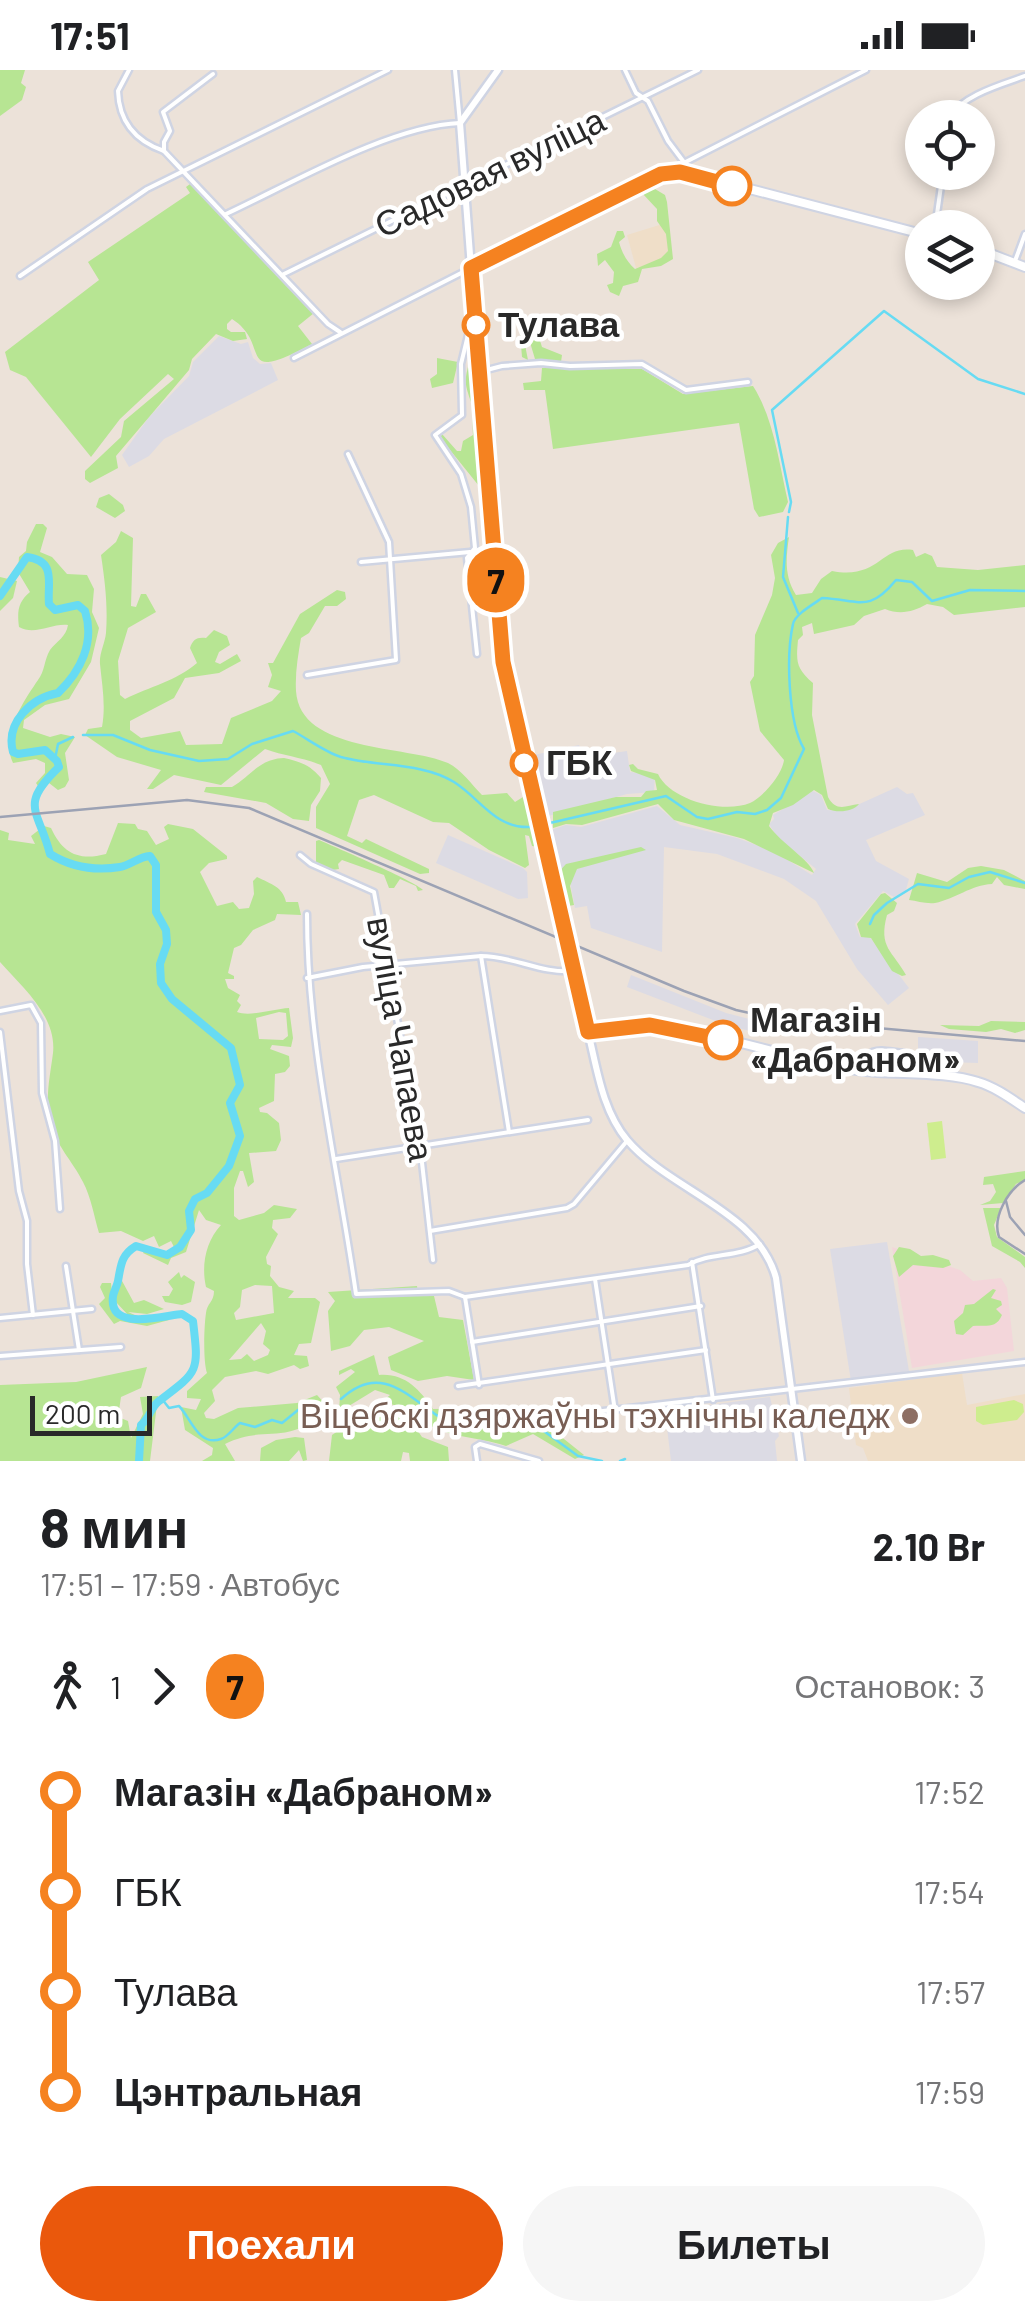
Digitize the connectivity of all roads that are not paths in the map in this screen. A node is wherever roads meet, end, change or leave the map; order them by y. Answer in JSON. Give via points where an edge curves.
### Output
{"nodes":[{"id":1,"x":129,"y":70,"type":"edge"},
{"id":2,"x":388,"y":70,"type":"edge"},
{"id":3,"x":455,"y":70,"type":"edge"},
{"id":4,"x":498,"y":70,"type":"edge"},
{"id":5,"x":625,"y":70,"type":"edge"},
{"id":6,"x":698,"y":70,"type":"edge"},
{"id":7,"x":866,"y":70,"type":"edge"},
{"id":8,"x":212,"y":74,"type":"dead end"},
{"id":9,"x":1025,"y":76,"type":"edge"},
{"id":10,"x":642,"y":97,"type":"junction"},
{"id":11,"x":970,"y":100,"type":"edge"},
{"id":12,"x":460,"y":124,"type":"junction"},
{"id":13,"x":164,"y":151,"type":"junction"},
{"id":14,"x":682,"y":163,"type":"junction"},
{"id":15,"x":182,"y":172,"type":"junction"},
{"id":16,"x":661,"y":174,"type":"junction"},
{"id":17,"x":696,"y":175,"type":"junction"},
{"id":18,"x":465,"y":186,"type":"junction"},
{"id":19,"x":226,"y":214,"type":"junction"},
{"id":20,"x":905,"y":230,"type":"edge"},
{"id":21,"x":1025,"y":234,"type":"edge"},
{"id":22,"x":995,"y":255,"type":"edge"},
{"id":23,"x":1015,"y":261,"type":"junction"},
{"id":24,"x":1025,"y":266,"type":"edge"},
{"id":25,"x":471,"y":268,"type":"junction"},
{"id":26,"x":282,"y":275,"type":"junction"},
{"id":27,"x":20,"y":276,"type":"dead end"},
{"id":28,"x":340,"y":332,"type":"junction"},
{"id":29,"x":476,"y":334,"type":"junction"},
{"id":30,"x":294,"y":358,"type":"dead end"},
{"id":31,"x":479,"y":372,"type":"junction"},
{"id":32,"x":748,"y":382,"type":"dead end"},
{"id":33,"x":348,"y":454,"type":"dead end"},
{"id":34,"x":470,"y":552,"type":"junction"},
{"id":35,"x":392,"y":558,"type":"junction"},
{"id":36,"x":360,"y":562,"type":"dead end"},
{"id":37,"x":476,"y":654,"type":"dead end"},
{"id":38,"x":307,"y":675,"type":"dead end"},
{"id":39,"x":300,"y":855,"type":"dead end"},
{"id":40,"x":307,"y":914,"type":"dead end"},
{"id":41,"x":481,"y":956,"type":"junction"},
{"id":42,"x":388,"y":965,"type":"junction"},
{"id":43,"x":574,"y":971,"type":"junction"},
{"id":44,"x":307,"y":978,"type":"junction"},
{"id":45,"x":0,"y":1011,"type":"edge"},
{"id":46,"x":0,"y":1032,"type":"edge"},
{"id":47,"x":588,"y":1032,"type":"junction"},
{"id":48,"x":856,"y":1070,"type":"junction"},
{"id":49,"x":918,"y":1076,"type":"junction"},
{"id":50,"x":1023,"y":1107,"type":"edge"},
{"id":51,"x":588,"y":1120,"type":"dead end"},
{"id":52,"x":509,"y":1132,"type":"junction"},
{"id":53,"x":627,"y":1140,"type":"junction"},
{"id":54,"x":420,"y":1145,"type":"junction"},
{"id":55,"x":336,"y":1158,"type":"junction"},
{"id":56,"x":60,"y":1209,"type":"dead end"},
{"id":57,"x":430,"y":1231,"type":"junction"},
{"id":58,"x":760,"y":1243,"type":"junction"},
{"id":59,"x":433,"y":1260,"type":"dead end"},
{"id":60,"x":692,"y":1262,"type":"junction"},
{"id":61,"x":66,"y":1266,"type":"dead end"},
{"id":62,"x":595,"y":1279,"type":"junction"},
{"id":63,"x":465,"y":1298,"type":"junction"},
{"id":64,"x":700,"y":1306,"type":"junction"},
{"id":65,"x":92,"y":1308,"type":"dead end"},
{"id":66,"x":72,"y":1312,"type":"junction"},
{"id":67,"x":33,"y":1315,"type":"junction"},
{"id":68,"x":0,"y":1318,"type":"edge"},
{"id":69,"x":602,"y":1321,"type":"junction"},
{"id":70,"x":472,"y":1342,"type":"junction"},
{"id":71,"x":121,"y":1347,"type":"dead end"},
{"id":72,"x":79,"y":1350,"type":"junction"},
{"id":73,"x":706,"y":1350,"type":"junction"},
{"id":74,"x":0,"y":1356,"type":"edge"},
{"id":75,"x":1025,"y":1362,"type":"edge"},
{"id":76,"x":608,"y":1365,"type":"junction"},
{"id":77,"x":458,"y":1386,"type":"dead end"},
{"id":78,"x":479,"y":1386,"type":"junction"},
{"id":79,"x":791,"y":1392,"type":"junction"},
{"id":80,"x":713,"y":1400,"type":"junction"},
{"id":81,"x":615,"y":1411,"type":"junction"},
{"id":82,"x":508,"y":1422,"type":"dead end"},
{"id":83,"x":477,"y":1461,"type":"edge"},
{"id":84,"x":539,"y":1461,"type":"edge"},
{"id":85,"x":801,"y":1461,"type":"edge"}],
"edges":[{"from":1,"to":13,"type":"street","via":[[118,91],[127,127]]},
{"from":2,"to":15,"type":"street"},
{"from":3,"to":12,"type":"street"},
{"from":4,"to":12,"type":"street"},
{"from":5,"to":10,"type":"street"},
{"from":6,"to":10,"type":"street","name":"Садовая вуліца"},
{"from":7,"to":14,"type":"street"},
{"from":8,"to":13,"type":"street","via":[[163,112],[170,130]]},
{"from":9,"to":11,"type":"street"},
{"from":10,"to":14,"type":"street"},
{"from":10,"to":18,"type":"street","name":"Садовая вуліца"},
{"from":12,"to":18,"type":"street"},
{"from":12,"to":19,"type":"street","via":[[436,124],[383,141]]},
{"from":13,"to":15,"type":"street"},
{"from":14,"to":16,"type":"street"},
{"from":14,"to":17,"type":"street"},
{"from":15,"to":19,"type":"street"},
{"from":15,"to":27,"type":"street"},
{"from":16,"to":17,"type":"main road"},
{"from":16,"to":25,"type":"main road"},
{"from":17,"to":20,"type":"main road"},
{"from":18,"to":25,"type":"street"},
{"from":18,"to":26,"type":"street","name":"Садовая вуліца"},
{"from":19,"to":26,"type":"street"},
{"from":21,"to":23,"type":"street"},
{"from":22,"to":23,"type":"main road"},
{"from":23,"to":24,"type":"main road"},
{"from":25,"to":28,"type":"street"},
{"from":25,"to":29,"type":"main road"},
{"from":26,"to":28,"type":"street"},
{"from":28,"to":30,"type":"street"},
{"from":29,"to":31,"type":"main road"},
{"from":29,"to":34,"type":"street","via":[[468,335],[460,364],[462,415],[435,435],[466,490],[475,548]]},
{"from":31,"to":32,"type":"street","via":[[541,363],[642,364],[686,390]]},
{"from":31,"to":43,"type":"main road","via":[[506,680]]},
{"from":33,"to":35,"type":"street"},
{"from":34,"to":35,"type":"street"},
{"from":34,"to":37,"type":"street"},
{"from":35,"to":36,"type":"street"},
{"from":35,"to":38,"type":"street","via":[[395,662]]},
{"from":39,"to":42,"type":"street","name":"вуліца Чапаева","via":[[374,892]]},
{"from":40,"to":44,"type":"street"},
{"from":41,"to":42,"type":"street"},
{"from":41,"to":43,"type":"street"},
{"from":41,"to":52,"type":"street"},
{"from":42,"to":44,"type":"street"},
{"from":42,"to":54,"type":"street","name":"вуліца Чапаева"},
{"from":43,"to":47,"type":"main road"},
{"from":44,"to":55,"type":"street"},
{"from":45,"to":56,"type":"street","via":[[31,1006],[42,1023],[42,1093],[55,1141]]},
{"from":46,"to":67,"type":"street"},
{"from":47,"to":48,"type":"main road","via":[[674,1028]]},
{"from":47,"to":53,"type":"street","via":[[606,1100]]},
{"from":48,"to":49,"type":"main road"},
{"from":48,"to":49,"type":"street","via":[[876,1050],[904,1052]]},
{"from":49,"to":50,"type":"main road","via":[[973,1080]]},
{"from":51,"to":52,"type":"street"},
{"from":52,"to":54,"type":"street"},
{"from":53,"to":57,"type":"street","via":[[567,1208]]},
{"from":53,"to":58,"type":"street"},
{"from":54,"to":55,"type":"street"},
{"from":54,"to":57,"type":"street","name":"вуліца Чапаева"},
{"from":55,"to":63,"type":"street","via":[[356,1294],[450,1291]]},
{"from":57,"to":59,"type":"street","name":"вуліца Чапаева"},
{"from":58,"to":60,"type":"street"},
{"from":58,"to":79,"type":"street","via":[[775,1275]]},
{"from":60,"to":62,"type":"street"},
{"from":60,"to":64,"type":"street"},
{"from":61,"to":66,"type":"street"},
{"from":62,"to":63,"type":"street"},
{"from":62,"to":69,"type":"street"},
{"from":63,"to":70,"type":"street"},
{"from":64,"to":69,"type":"street"},
{"from":64,"to":73,"type":"street"},
{"from":65,"to":66,"type":"street"},
{"from":66,"to":67,"type":"street"},
{"from":66,"to":72,"type":"street"},
{"from":67,"to":68,"type":"street"},
{"from":69,"to":70,"type":"street"},
{"from":69,"to":76,"type":"street"},
{"from":70,"to":78,"type":"street"},
{"from":71,"to":72,"type":"street"},
{"from":72,"to":74,"type":"street"},
{"from":73,"to":76,"type":"street"},
{"from":73,"to":80,"type":"street"},
{"from":75,"to":79,"type":"street"},
{"from":76,"to":78,"type":"street"},
{"from":76,"to":81,"type":"street"},
{"from":77,"to":78,"type":"street"},
{"from":79,"to":80,"type":"street"},
{"from":79,"to":85,"type":"street"},
{"from":80,"to":81,"type":"street"},
{"from":81,"to":82,"type":"street"},
{"from":83,"to":84,"type":"street","via":[[480,1444]]}]}
